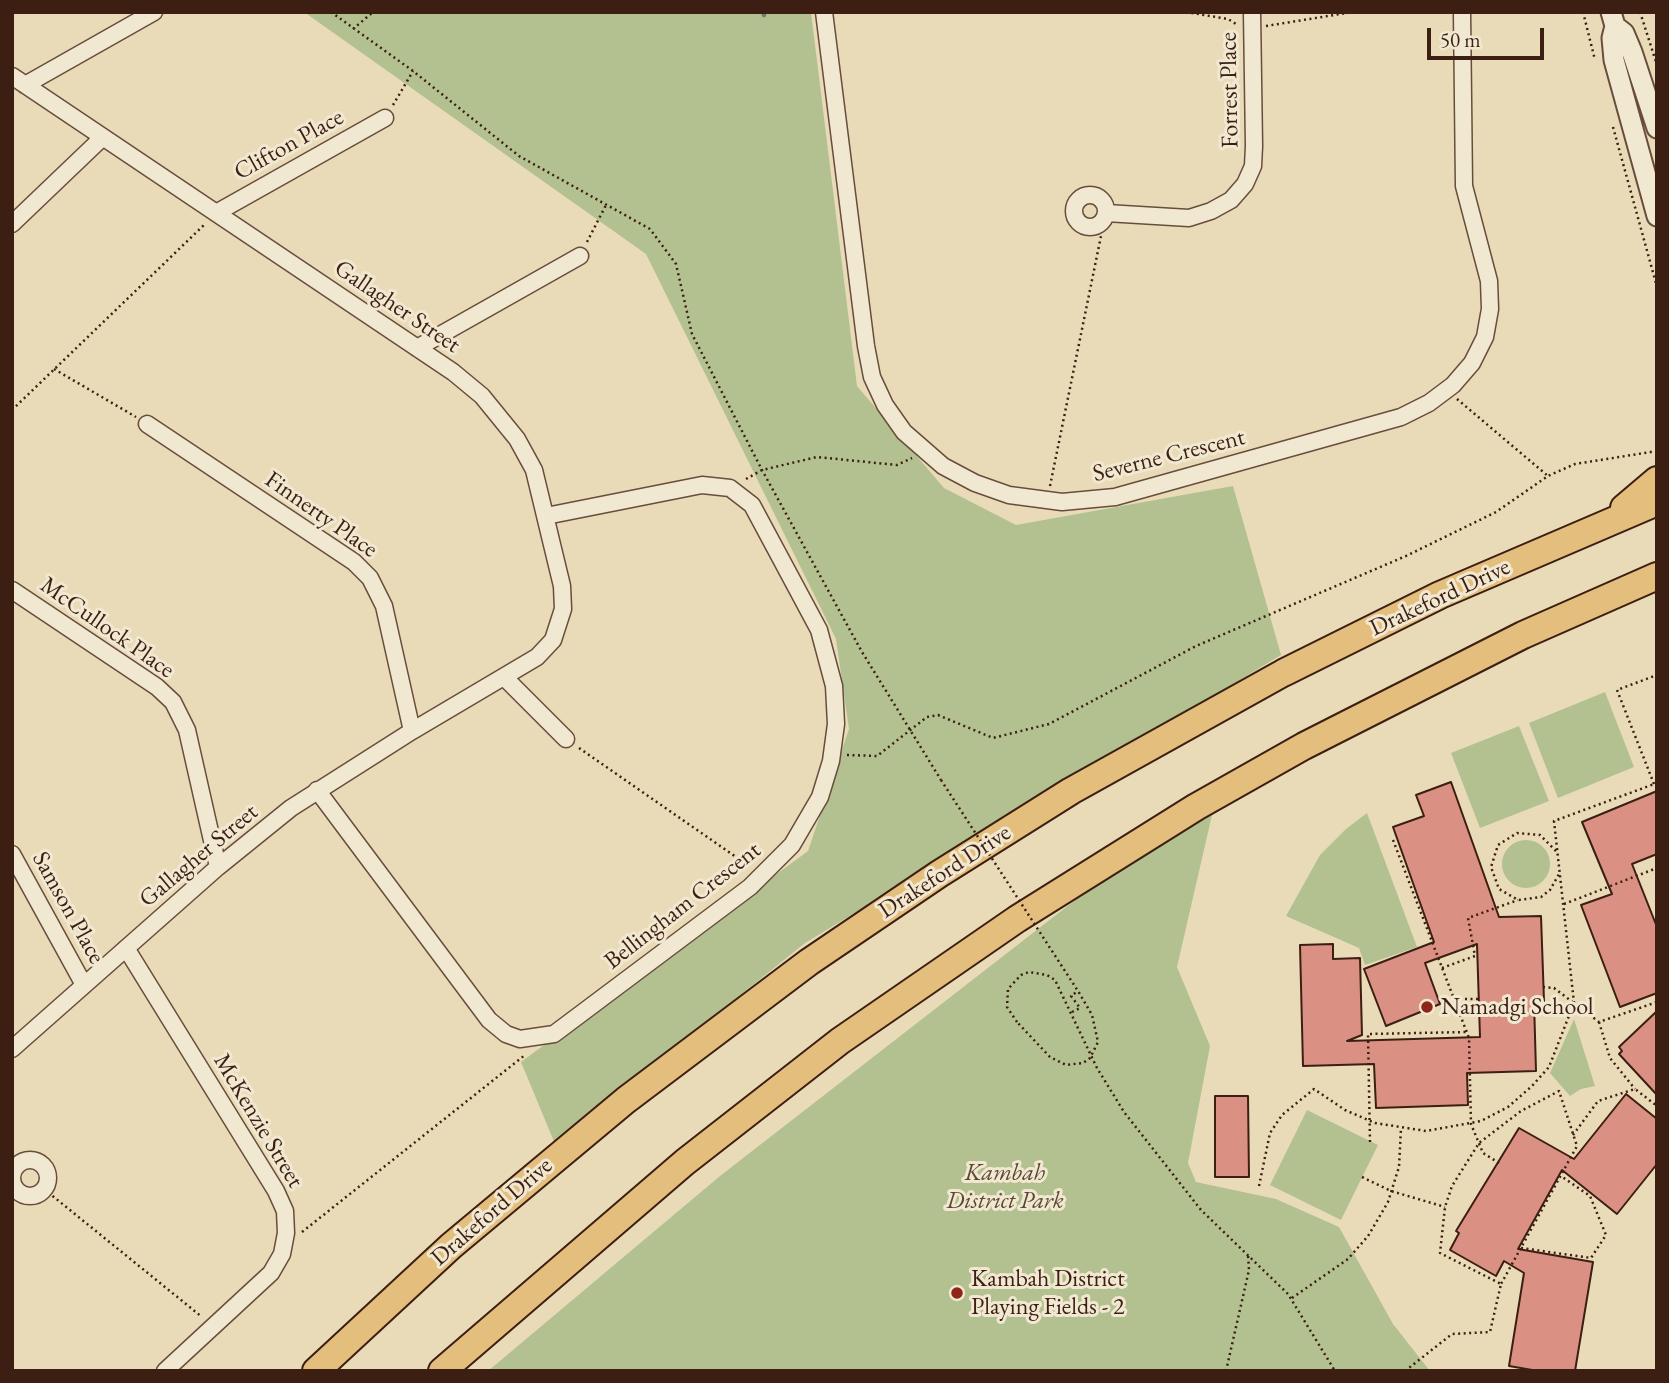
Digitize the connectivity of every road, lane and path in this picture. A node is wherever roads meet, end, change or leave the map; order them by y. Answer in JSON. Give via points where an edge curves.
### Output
{"nodes":[{"id":1,"x":153,"y":12,"type":"edge"},
{"id":2,"x":331,"y":12,"type":"edge"},
{"id":3,"x":373,"y":12,"type":"edge"},
{"id":4,"x":824,"y":12,"type":"edge"},
{"id":5,"x":1252,"y":12,"type":"edge"},
{"id":6,"x":1462,"y":12,"type":"edge"},
{"id":7,"x":1640,"y":12,"type":"edge"},
{"id":8,"x":1613,"y":19,"type":"edge"},
{"id":9,"x":353,"y":29,"type":"junction"},
{"id":10,"x":1657,"y":65,"type":"edge"},
{"id":11,"x":412,"y":72,"type":"junction"},
{"id":12,"x":19,"y":80,"type":"edge"},
{"id":13,"x":385,"y":118,"type":"joint"},
{"id":14,"x":1657,"y":128,"type":"edge"},
{"id":15,"x":103,"y":137,"type":"junction"},
{"id":16,"x":606,"y":205,"type":"junction"},
{"id":17,"x":216,"y":213,"type":"junction"},
{"id":18,"x":1657,"y":216,"type":"edge"},
{"id":19,"x":1102,"y":219,"type":"joint"},
{"id":20,"x":12,"y":224,"type":"edge"},
{"id":21,"x":580,"y":256,"type":"joint"},
{"id":22,"x":417,"y":348,"type":"junction"},
{"id":23,"x":54,"y":369,"type":"junction"},
{"id":24,"x":1447,"y":390,"type":"junction"},
{"id":25,"x":12,"y":410,"type":"edge"},
{"id":26,"x":147,"y":424,"type":"joint"},
{"id":27,"x":1657,"y":451,"type":"edge"},
{"id":28,"x":920,"y":454,"type":"dead end"},
{"id":29,"x":762,"y":470,"type":"junction"},
{"id":30,"x":1549,"y":476,"type":"junction"},
{"id":31,"x":1657,"y":480,"type":"edge"},
{"id":32,"x":741,"y":482,"type":"dead end"},
{"id":33,"x":1056,"y":491,"type":"dead end"},
{"id":34,"x":1657,"y":502,"type":"edge"},
{"id":35,"x":546,"y":516,"type":"junction"},
{"id":36,"x":1607,"y":523,"type":"junction"},
{"id":37,"x":1649,"y":582,"type":"edge"},
{"id":38,"x":12,"y":590,"type":"edge"},
{"id":39,"x":1657,"y":675,"type":"edge"},
{"id":40,"x":505,"y":678,"type":"junction"},
{"id":41,"x":909,"y":730,"type":"junction"},
{"id":42,"x":412,"y":731,"type":"junction"},
{"id":43,"x":566,"y":739,"type":"joint"},
{"id":44,"x":866,"y":758,"type":"dead end"},
{"id":45,"x":1656,"y":783,"type":"edge"},
{"id":46,"x":317,"y":790,"type":"junction"},
{"id":47,"x":1393,"y":840,"type":"dead end"},
{"id":48,"x":1556,"y":851,"type":"junction"},
{"id":49,"x":12,"y":854,"type":"edge"},
{"id":50,"x":218,"y":867,"type":"junction"},
{"id":51,"x":1657,"y":868,"type":"edge"},
{"id":52,"x":1560,"y":869,"type":"junction"},
{"id":53,"x":763,"y":875,"type":"junction"},
{"id":54,"x":1518,"y":900,"type":"junction"},
{"id":55,"x":1563,"y":904,"type":"junction"},
{"id":56,"x":126,"y":948,"type":"junction"},
{"id":57,"x":1441,"y":968,"type":"junction"},
{"id":58,"x":85,"y":985,"type":"junction"},
{"id":59,"x":1543,"y":987,"type":"dead end"},
{"id":60,"x":1079,"y":991,"type":"junction"},
{"id":61,"x":1454,"y":999,"type":"junction"},
{"id":62,"x":1479,"y":999,"type":"dead end"},
{"id":63,"x":1657,"y":1002,"type":"edge"},
{"id":64,"x":1574,"y":1003,"type":"junction"},
{"id":65,"x":1070,"y":1013,"type":"junction"},
{"id":66,"x":1599,"y":1023,"type":"junction"},
{"id":67,"x":1467,"y":1032,"type":"junction"},
{"id":68,"x":12,"y":1049,"type":"edge"},
{"id":69,"x":530,"y":1051,"type":"dead end"},
{"id":70,"x":1635,"y":1089,"type":"junction"},
{"id":71,"x":1657,"y":1106,"type":"edge"},
{"id":72,"x":1370,"y":1121,"type":"junction"},
{"id":73,"x":1471,"y":1124,"type":"junction"},
{"id":74,"x":1401,"y":1128,"type":"junction"},
{"id":75,"x":1573,"y":1135,"type":"junction"},
{"id":76,"x":1370,"y":1142,"type":"dead end"},
{"id":77,"x":1479,"y":1143,"type":"junction"},
{"id":78,"x":15,"y":1160,"type":"edge"},
{"id":79,"x":1499,"y":1163,"type":"dead end"},
{"id":80,"x":1561,"y":1176,"type":"junction"},
{"id":81,"x":1362,"y":1177,"type":"dead end"},
{"id":82,"x":1259,"y":1186,"type":"dead end"},
{"id":83,"x":44,"y":1189,"type":"junction"},
{"id":84,"x":1391,"y":1191,"type":"junction"},
{"id":85,"x":1445,"y":1207,"type":"junction"},
{"id":86,"x":295,"y":1237,"type":"dead end"},
{"id":87,"x":1521,"y":1248,"type":"junction"},
{"id":88,"x":1248,"y":1254,"type":"junction"},
{"id":89,"x":1501,"y":1284,"type":"junction"},
{"id":90,"x":1291,"y":1298,"type":"junction"},
{"id":91,"x":213,"y":1326,"type":"junction"},
{"id":92,"x":165,"y":1371,"type":"edge"},
{"id":93,"x":316,"y":1371,"type":"edge"},
{"id":94,"x":442,"y":1371,"type":"edge"},
{"id":95,"x":1226,"y":1371,"type":"edge"},
{"id":96,"x":1335,"y":1371,"type":"edge"},
{"id":97,"x":1405,"y":1371,"type":"edge"}],
"edges":[{"from":1,"to":12,"type":"street"},
{"from":2,"to":9,"type":"path"},
{"from":3,"to":9,"type":"path"},
{"from":4,"to":24,"type":"street","name":"Severne Crescent","via":[[872,377],[904,432],[943,466],[1009,495],[1062,502],[1098,500],[1401,417]]},
{"from":5,"to":19,"type":"street","name":"Forrest Place","via":[[1254,146],[1253,166],[1245,184],[1212,212],[1189,218]]},
{"from":6,"to":24,"type":"street","name":"Severne Crescent","via":[[1464,186],[1489,281],[1490,310],[1485,337],[1472,363]]},
{"from":7,"to":10,"type":"path"},
{"from":8,"to":14,"type":"street","via":[[1632,52]]},
{"from":8,"to":18,"type":"street","via":[[1614,60]]},
{"from":9,"to":11,"type":"path"},
{"from":11,"to":13,"type":"path"},
{"from":11,"to":16,"type":"path","via":[[519,156]]},
{"from":12,"to":15,"type":"street","name":"Gallagher Street"},
{"from":13,"to":17,"type":"street","name":"Clifton Place"},
{"from":15,"to":17,"type":"street","name":"Gallagher Street"},
{"from":15,"to":20,"type":"street"},
{"from":16,"to":21,"type":"path"},
{"from":16,"to":29,"type":"path","via":[[650,229],[676,264],[692,334]]},
{"from":17,"to":22,"type":"street","name":"Gallagher Street"},
{"from":17,"to":23,"type":"path"},
{"from":19,"to":33,"type":"path","via":[[1049,490]]},
{"from":21,"to":22,"type":"street"},
{"from":22,"to":35,"type":"street","name":"Gallagher Street","via":[[482,396],[507,424],[534,471]]},
{"from":23,"to":25,"type":"path"},
{"from":23,"to":26,"type":"path"},
{"from":24,"to":30,"type":"path"},
{"from":26,"to":42,"type":"street","name":"Finnerty Place","via":[[354,562],[370,578],[384,606]]},
{"from":27,"to":30,"type":"path","via":[[1575,464]]},
{"from":28,"to":29,"type":"path","via":[[897,465],[817,457]]},
{"from":29,"to":32,"type":"path"},
{"from":29,"to":41,"type":"path"},
{"from":30,"to":41,"type":"path","via":[[1496,512],[1196,646],[1049,724],[993,738],[938,715]]},
{"from":31,"to":36,"type":"highway"},
{"from":34,"to":36,"type":"highway","name":"Drakeford Drive"},
{"from":35,"to":40,"type":"street","name":"Gallagher Street","via":[[564,609],[553,640]]},
{"from":35,"to":53,"type":"street","name":"Bellingham Crescent","via":[[702,485],[730,488],[752,505],[819,630],[834,686],[836,724],[820,797],[797,838]]},
{"from":36,"to":93,"type":"highway","name":"Drakeford Drive","via":[[1440,595],[1283,673],[1072,791],[939,874],[808,962],[626,1100],[451,1245]]},
{"from":37,"to":94,"type":"highway","via":[[1523,635],[1316,740],[1196,807],[1017,919],[840,1041],[685,1162]]},
{"from":38,"to":50,"type":"street","name":"McCullock Place","via":[[173,702],[187,730]]},
{"from":39,"to":45,"type":"path","via":[[1617,690]]},
{"from":40,"to":42,"type":"street","name":"Gallagher Street"},
{"from":40,"to":43,"type":"street"},
{"from":41,"to":44,"type":"path","via":[[877,756]]},
{"from":41,"to":60,"type":"path","bridge":true},
{"from":42,"to":46,"type":"street","name":"Gallagher Street"},
{"from":43,"to":53,"type":"path"},
{"from":45,"to":48,"type":"path","via":[[1554,821]]},
{"from":46,"to":50,"type":"street","name":"Gallagher Street"},
{"from":46,"to":53,"type":"street","name":"Bellingham Crescent","via":[[489,1020],[520,1039],[554,1034]]},
{"from":47,"to":57,"type":"path"},
{"from":48,"to":52,"type":"path"},
{"from":48,"to":54,"type":"path","via":[[1549,841],[1529,832],[1517,833],[1498,845],[1492,856],[1493,879],[1499,889]]},
{"from":49,"to":58,"type":"street","name":"Samson Place"},
{"from":50,"to":56,"type":"street","name":"Gallagher Street"},
{"from":51,"to":55,"type":"path"},
{"from":52,"to":54,"type":"path","via":[[1557,881],[1541,897]]},
{"from":52,"to":55,"type":"path"},
{"from":54,"to":57,"type":"path","via":[[1468,918],[1475,956]]},
{"from":55,"to":64,"type":"path"},
{"from":56,"to":58,"type":"street","name":"Gallagher Street"},
{"from":56,"to":91,"type":"street","name":"McKenzie Street","via":[[285,1212],[282,1254],[271,1273]]},
{"from":57,"to":61,"type":"path"},
{"from":58,"to":68,"type":"street","name":"Gallagher Street"},
{"from":59,"to":64,"type":"path","via":[[1554,988]]},
{"from":60,"to":65,"type":"path","bridge":true,"via":[[1072,996],[1080,1008]]},
{"from":60,"to":65,"type":"path","bridge":true,"via":[[1098,1034],[1095,1050],[1083,1063],[1066,1065],[1017,1022],[1007,1007],[1008,989],[1029,972],[1047,975],[1055,980]]},
{"from":61,"to":62,"type":"path"},
{"from":61,"to":67,"type":"path"},
{"from":63,"to":66,"type":"path"},
{"from":64,"to":66,"type":"path"},
{"from":64,"to":73,"type":"path","via":[[1549,1067],[1508,1107]]},
{"from":65,"to":88,"type":"path","via":[[1124,1112],[1201,1210]]},
{"from":66,"to":70,"type":"path","via":[[1610,1058]]},
{"from":67,"to":72,"type":"path","via":[[1368,1034]]},
{"from":67,"to":73,"type":"path"},
{"from":69,"to":86,"type":"path"},
{"from":70,"to":71,"type":"path"},
{"from":70,"to":75,"type":"path","via":[[1598,1101]]},
{"from":72,"to":74,"type":"path"},
{"from":72,"to":76,"type":"path"},
{"from":72,"to":82,"type":"path","via":[[1314,1089],[1282,1115],[1270,1133]]},
{"from":73,"to":74,"type":"path","via":[[1426,1131]]},
{"from":73,"to":77,"type":"path"},
{"from":74,"to":84,"type":"path","via":[[1399,1167]]},
{"from":75,"to":77,"type":"path","via":[[1559,1091],[1521,1111]]},
{"from":75,"to":80,"type":"path","via":[[1577,1146]]},
{"from":77,"to":79,"type":"path","via":[[1483,1153]]},
{"from":77,"to":85,"type":"path","via":[[1458,1174]]},
{"from":78,"to":83,"type":"street","via":[[40,1163],[47,1172]]},
{"from":78,"to":83,"type":"street","via":[[12,1175],[18,1191],[35,1195]]},
{"from":80,"to":87,"type":"path"},
{"from":80,"to":87,"type":"path","via":[[1590,1196],[1606,1235],[1591,1258]]},
{"from":81,"to":84,"type":"path"},
{"from":83,"to":91,"type":"path"},
{"from":84,"to":85,"type":"path"},
{"from":84,"to":90,"type":"path","via":[[1368,1236],[1348,1259]]},
{"from":85,"to":89,"type":"path","via":[[1440,1253]]},
{"from":87,"to":89,"type":"path"},
{"from":88,"to":90,"type":"path"},
{"from":88,"to":95,"type":"path","via":[[1249,1270]]},
{"from":89,"to":97,"type":"path","via":[[1490,1332],[1452,1334]]},
{"from":90,"to":96,"type":"path"},
{"from":91,"to":92,"type":"street","name":"McKenzie Street"}]}
